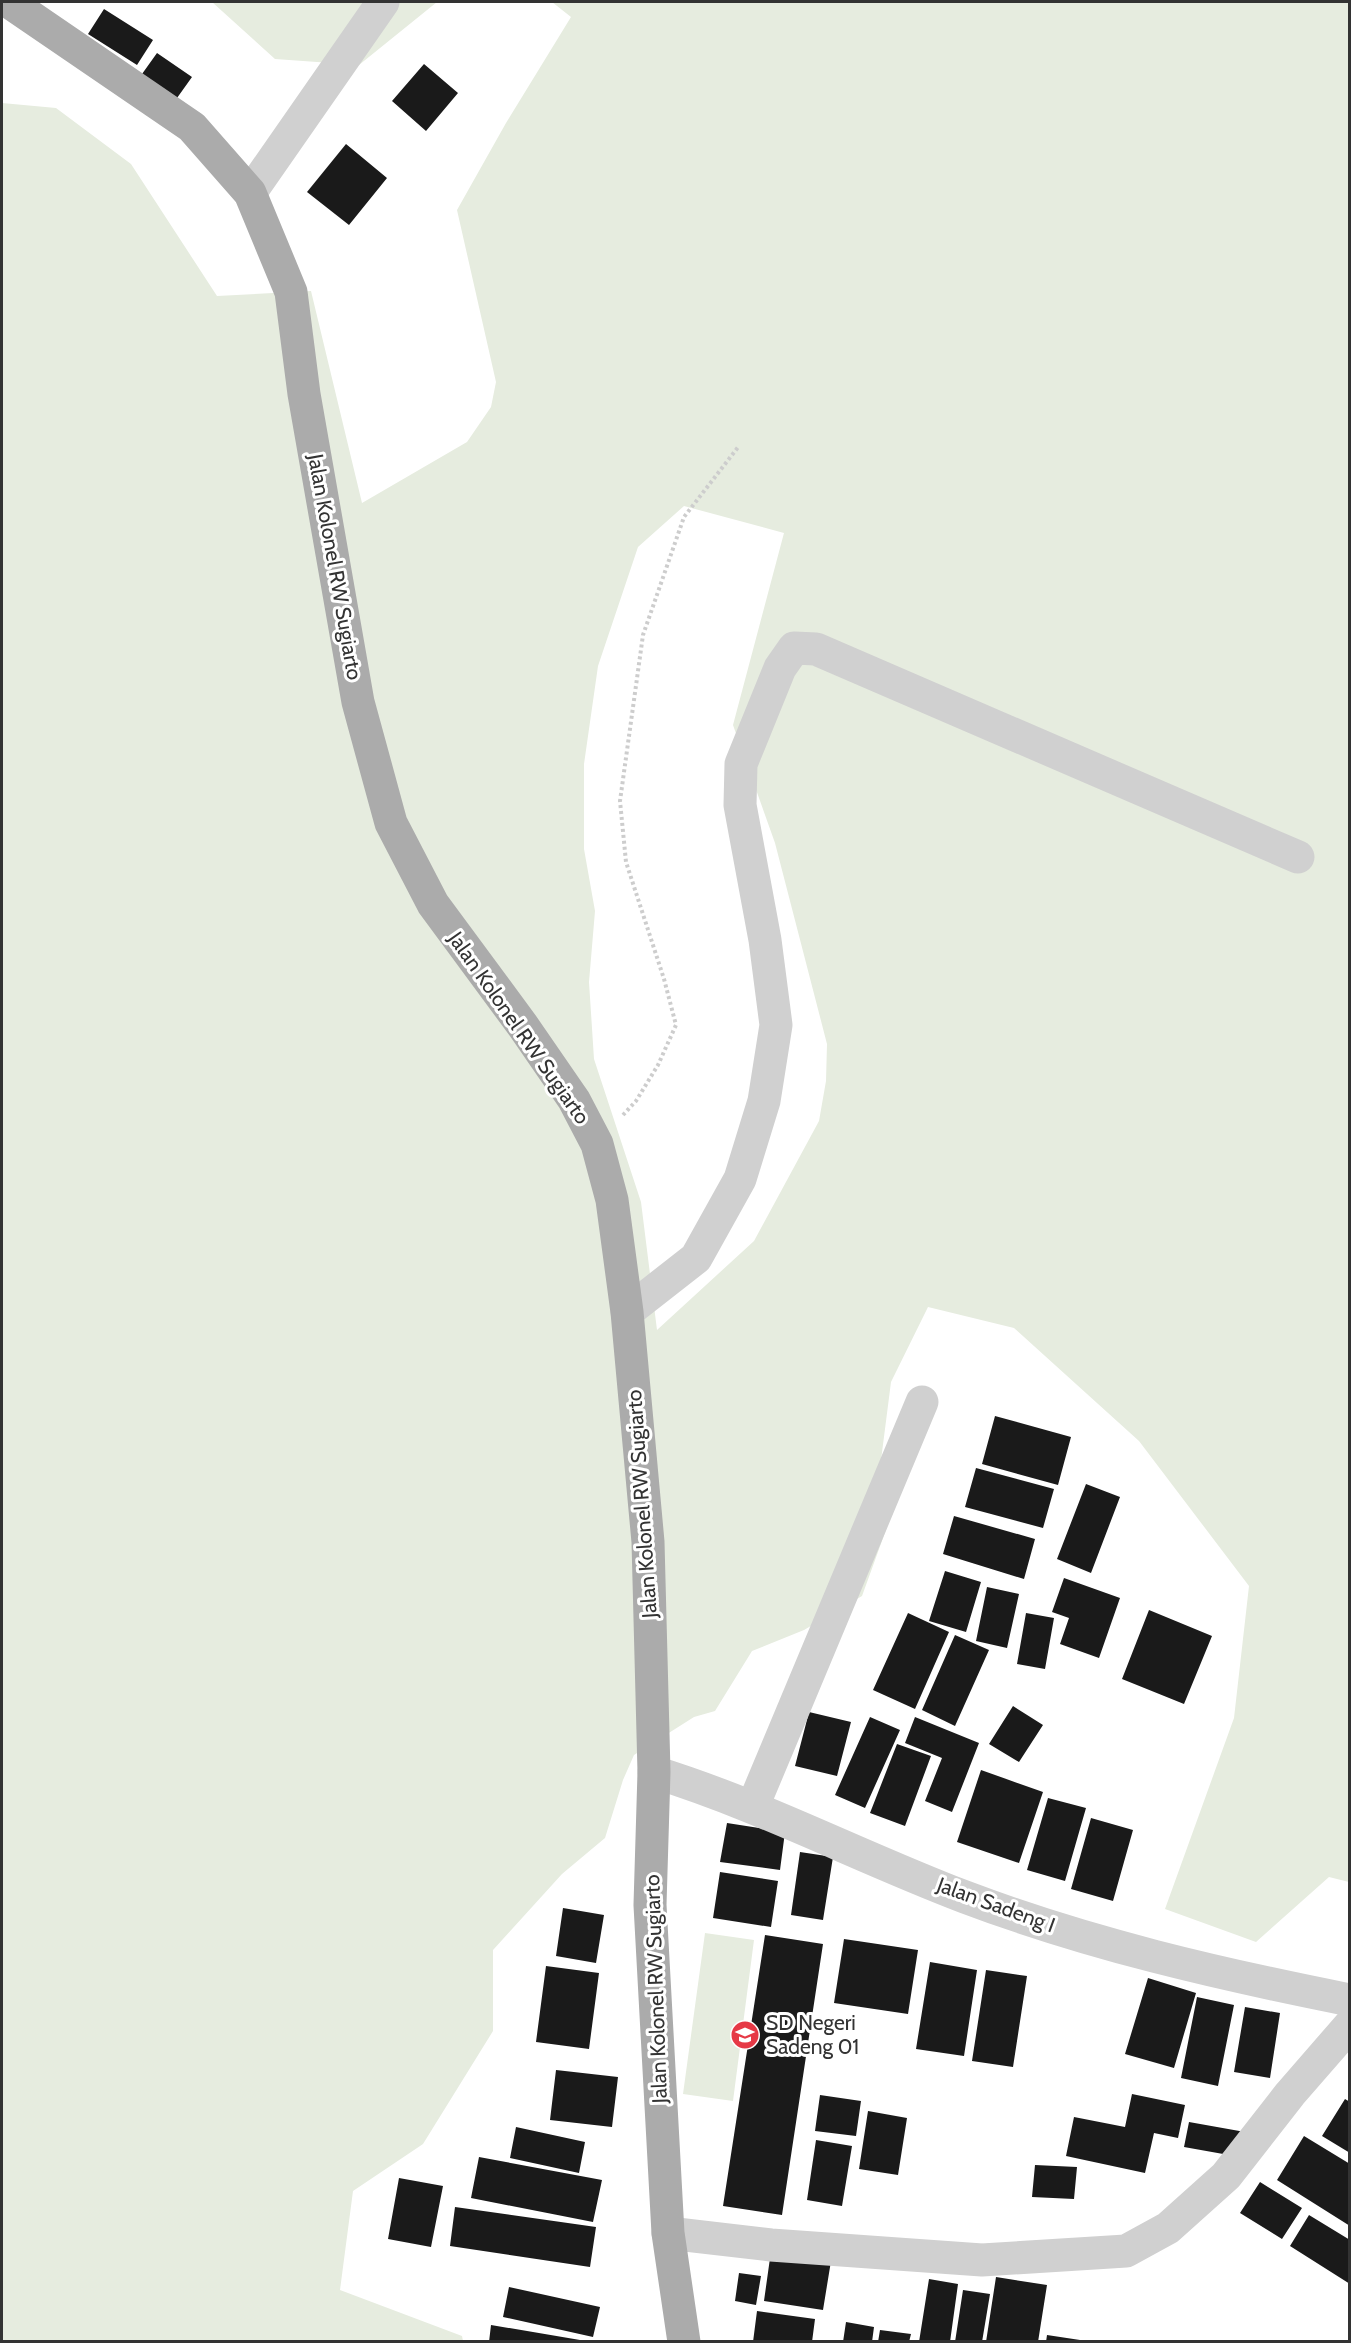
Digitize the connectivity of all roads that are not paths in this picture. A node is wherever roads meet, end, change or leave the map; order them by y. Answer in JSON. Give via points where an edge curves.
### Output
{"nodes":[{"id":1,"x":9,"y":2,"type":"edge"},
{"id":2,"x":383,"y":2,"type":"edge"},
{"id":3,"x":245,"y":186,"type":"junction"},
{"id":4,"x":1298,"y":857,"type":"dead end"},
{"id":5,"x":627,"y":1312,"type":"junction"},
{"id":6,"x":922,"y":1402,"type":"dead end"},
{"id":7,"x":654,"y":1772,"type":"junction"},
{"id":8,"x":753,"y":1806,"type":"junction"},
{"id":9,"x":1350,"y":2000,"type":"edge"},
{"id":10,"x":1350,"y":2025,"type":"edge"},
{"id":11,"x":668,"y":2232,"type":"junction"},
{"id":12,"x":684,"y":2342,"type":"edge"}],
"edges":[{"from":1,"to":3,"type":"main road","name":"Jalan Kolonel RW Sugiarto","via":[[192,127]]},
{"from":2,"to":3,"type":"street"},
{"from":3,"to":5,"type":"main road","name":"Jalan Kolonel RW Sugiarto","via":[[291,292],[304,394],[358,702],[391,823],[433,904],[568,1090],[597,1144],[612,1200]]},
{"from":4,"to":5,"type":"street","via":[[816,649],[794,648],[780,668],[741,764],[740,805],[776,1025],[764,1101],[740,1179],[696,1258]]},
{"from":5,"to":7,"type":"main road","name":"Jalan Kolonel RW Sugiarto","via":[[648,1542]]},
{"from":6,"to":8,"type":"street"},
{"from":7,"to":8,"type":"street","name":"Jalan Sadeng I"},
{"from":7,"to":11,"type":"main road","name":"Jalan Kolonel RW Sugiarto","via":[[650,1905]]},
{"from":8,"to":9,"type":"street","name":"Jalan Sadeng I","via":[[964,1896],[1060,1929],[1227,1976]]},
{"from":10,"to":11,"type":"street","via":[[1226,2176],[1168,2228],[1126,2251],[982,2260],[771,2245]]},
{"from":11,"to":12,"type":"main road","name":"Jalan Kolonel RW Sugiarto"}]}
